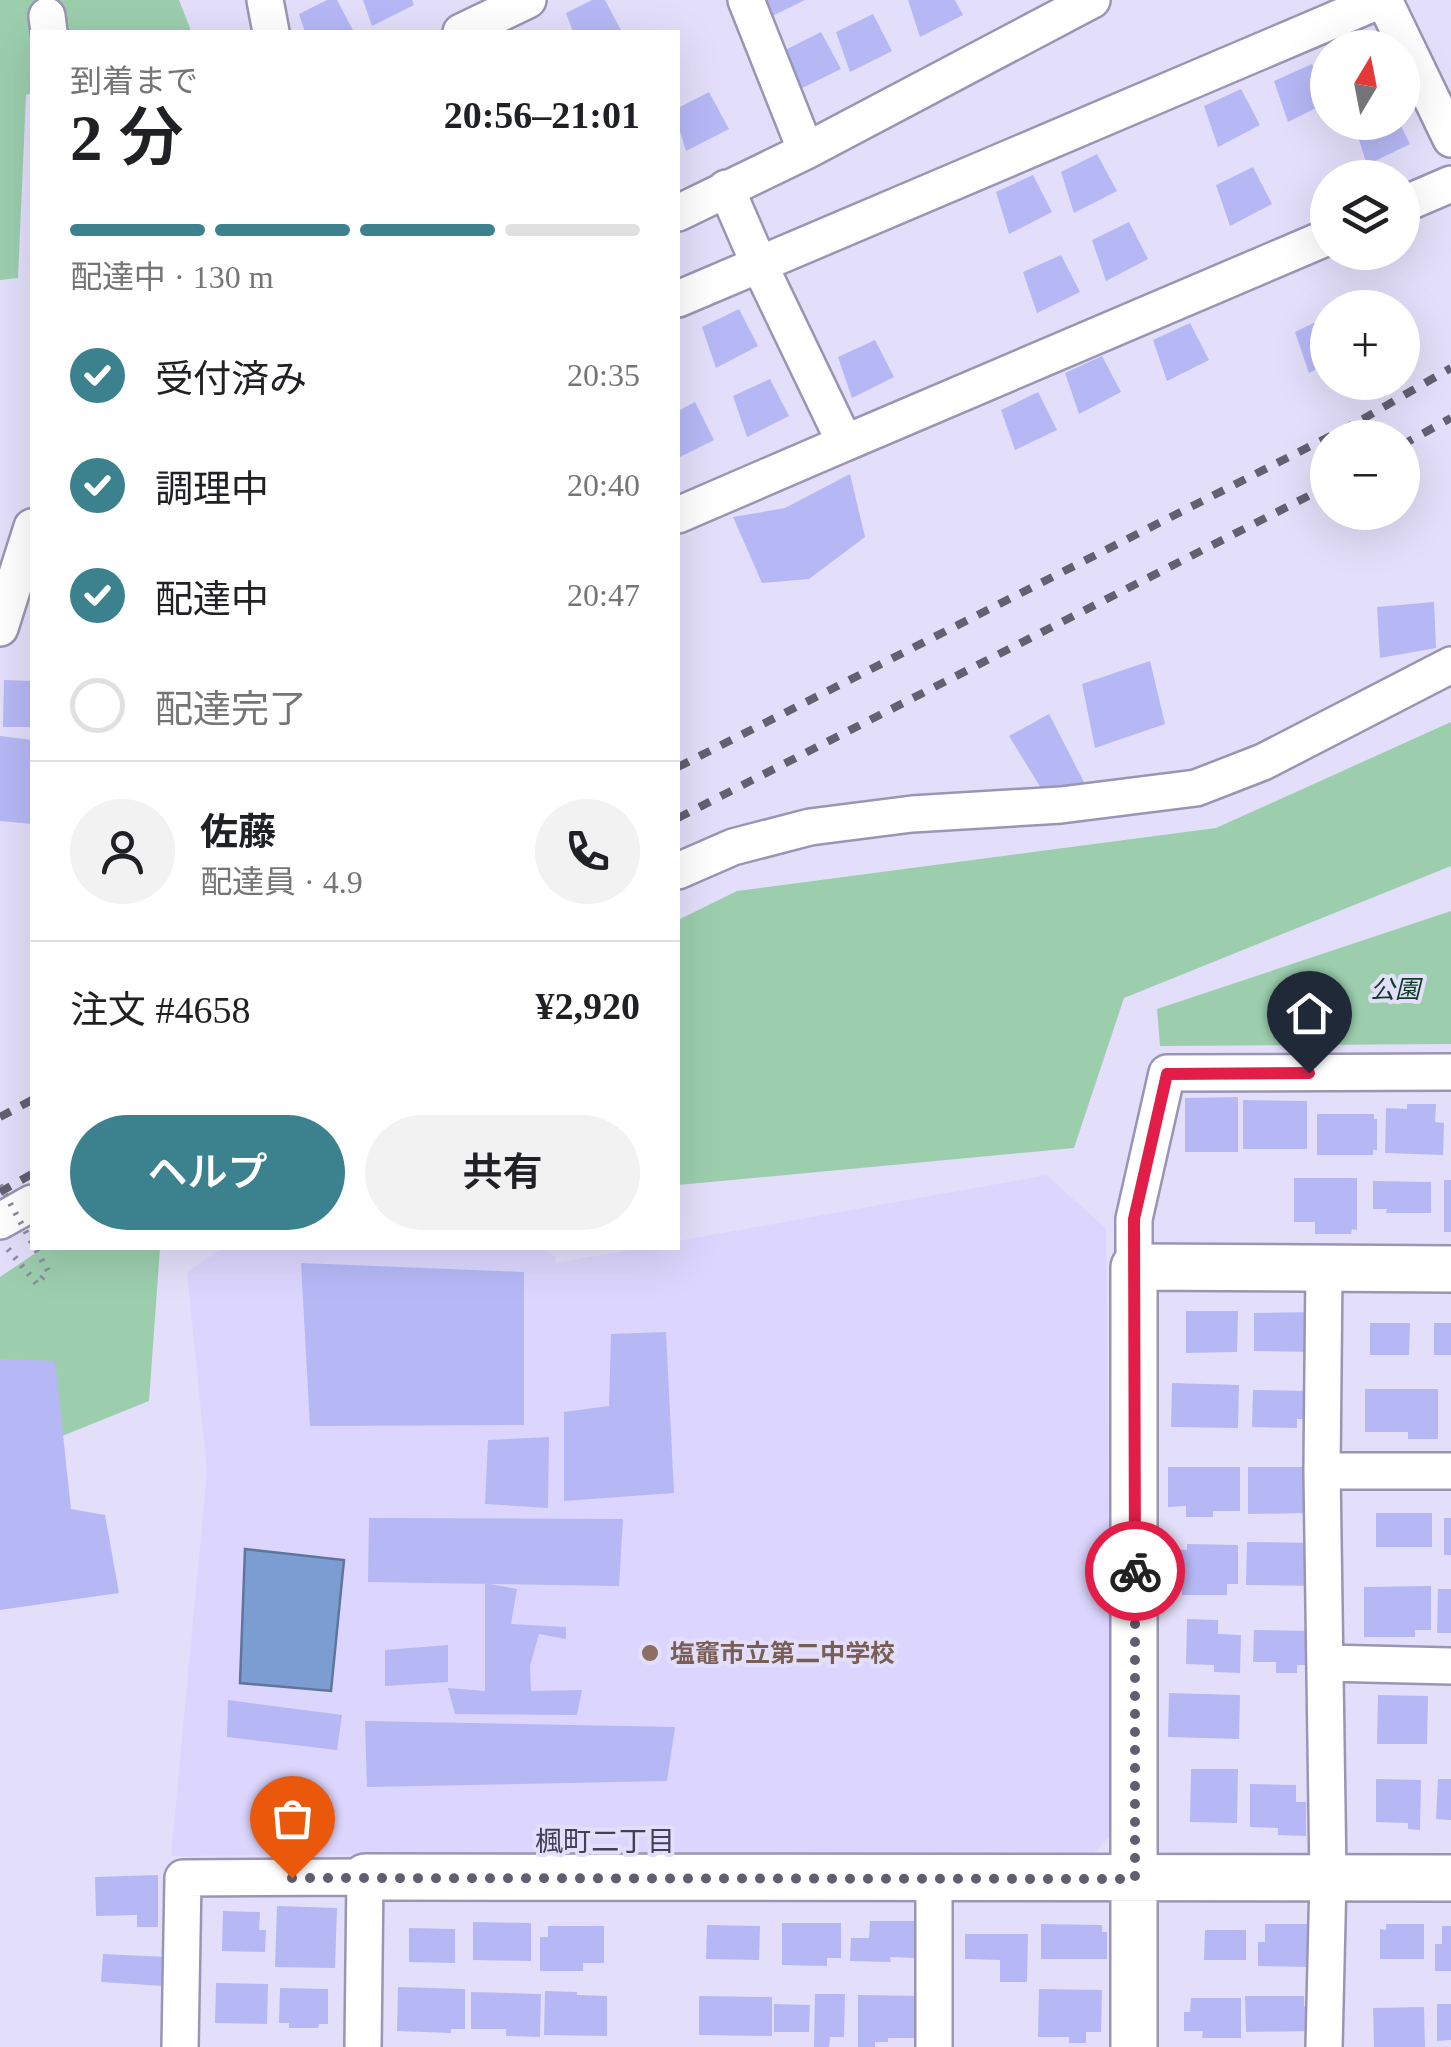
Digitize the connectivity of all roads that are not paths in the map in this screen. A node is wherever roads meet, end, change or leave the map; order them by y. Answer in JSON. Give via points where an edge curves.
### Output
{"nodes":[{"id":1,"x":265,"y":0,"type":"edge"},
{"id":2,"x":528,"y":0,"type":"edge"},
{"id":3,"x":746,"y":0,"type":"edge"},
{"id":4,"x":1092,"y":0,"type":"edge"},
{"id":5,"x":1382,"y":0,"type":"edge"},
{"id":6,"x":271,"y":30,"type":"edge"},
{"id":7,"x":464,"y":30,"type":"edge"},
{"id":8,"x":1451,"y":138,"type":"edge"},
{"id":9,"x":806,"y":151,"type":"junction"},
{"id":10,"x":1451,"y":184,"type":"edge"},
{"id":11,"x":726,"y":188,"type":"junction"},
{"id":12,"x":1420,"y":197,"type":"edge"},
{"id":13,"x":680,"y":211,"type":"edge"},
{"id":14,"x":1310,"y":245,"type":"edge"},
{"id":15,"x":759,"y":264,"type":"junction"},
{"id":16,"x":680,"y":297,"type":"edge"},
{"id":17,"x":845,"y":443,"type":"junction"},
{"id":18,"x":680,"y":515,"type":"edge"},
{"id":19,"x":30,"y":532,"type":"edge"},
{"id":20,"x":0,"y":628,"type":"edge"},
{"id":21,"x":1451,"y":664,"type":"edge"},
{"id":22,"x":680,"y":870,"type":"edge"},
{"id":23,"x":1451,"y":1072,"type":"edge"},
{"id":24,"x":30,"y":1203,"type":"edge"},
{"id":25,"x":0,"y":1221,"type":"edge"},
{"id":26,"x":1134,"y":1268,"type":"junction"},
{"id":27,"x":1324,"y":1268,"type":"junction"},
{"id":28,"x":1451,"y":1269,"type":"edge"},
{"id":29,"x":1322,"y":1471,"type":"junction"},
{"id":30,"x":1451,"y":1472,"type":"edge"},
{"id":31,"x":1325,"y":1664,"type":"junction"},
{"id":32,"x":1451,"y":1666,"type":"edge"},
{"id":33,"x":364,"y":1877,"type":"junction"},
{"id":34,"x":934,"y":1878,"type":"junction"},
{"id":35,"x":1328,"y":1878,"type":"junction"},
{"id":36,"x":1451,"y":1878,"type":"edge"},
{"id":37,"x":1135,"y":1879,"type":"junction"},
{"id":38,"x":180,"y":2047,"type":"edge"},
{"id":39,"x":363,"y":2047,"type":"edge"},
{"id":40,"x":934,"y":2047,"type":"edge"},
{"id":41,"x":1134,"y":2047,"type":"edge"},
{"id":42,"x":1324,"y":2047,"type":"edge"}],
"edges":[{"from":1,"to":6,"type":"street"},
{"from":2,"to":7,"type":"street"},
{"from":3,"to":9,"type":"street"},
{"from":4,"to":9,"type":"street"},
{"from":5,"to":8,"type":"street"},
{"from":5,"to":15,"type":"street"},
{"from":9,"to":11,"type":"street"},
{"from":10,"to":12,"type":"street"},
{"from":11,"to":13,"type":"street"},
{"from":11,"to":15,"type":"street"},
{"from":14,"to":17,"type":"street"},
{"from":15,"to":16,"type":"street"},
{"from":15,"to":17,"type":"street"},
{"from":17,"to":18,"type":"street"},
{"from":19,"to":20,"type":"street"},
{"from":21,"to":22,"type":"street","via":[[1263,762],[1196,788],[810,828]]},
{"from":23,"to":26,"type":"street","via":[[1167,1074],[1134,1219]]},
{"from":24,"to":25,"type":"street"},
{"from":26,"to":27,"type":"street"},
{"from":26,"to":37,"type":"street"},
{"from":27,"to":28,"type":"street"},
{"from":27,"to":29,"type":"street"},
{"from":29,"to":30,"type":"street"},
{"from":29,"to":31,"type":"street"},
{"from":31,"to":32,"type":"street"},
{"from":31,"to":35,"type":"street"},
{"from":33,"to":34,"type":"street"},
{"from":33,"to":38,"type":"street","via":[[184,1878]]},
{"from":33,"to":39,"type":"street"},
{"from":34,"to":37,"type":"street"},
{"from":34,"to":40,"type":"street"},
{"from":35,"to":36,"type":"street"},
{"from":35,"to":37,"type":"street"},
{"from":35,"to":42,"type":"street"},
{"from":37,"to":41,"type":"street"}]}
